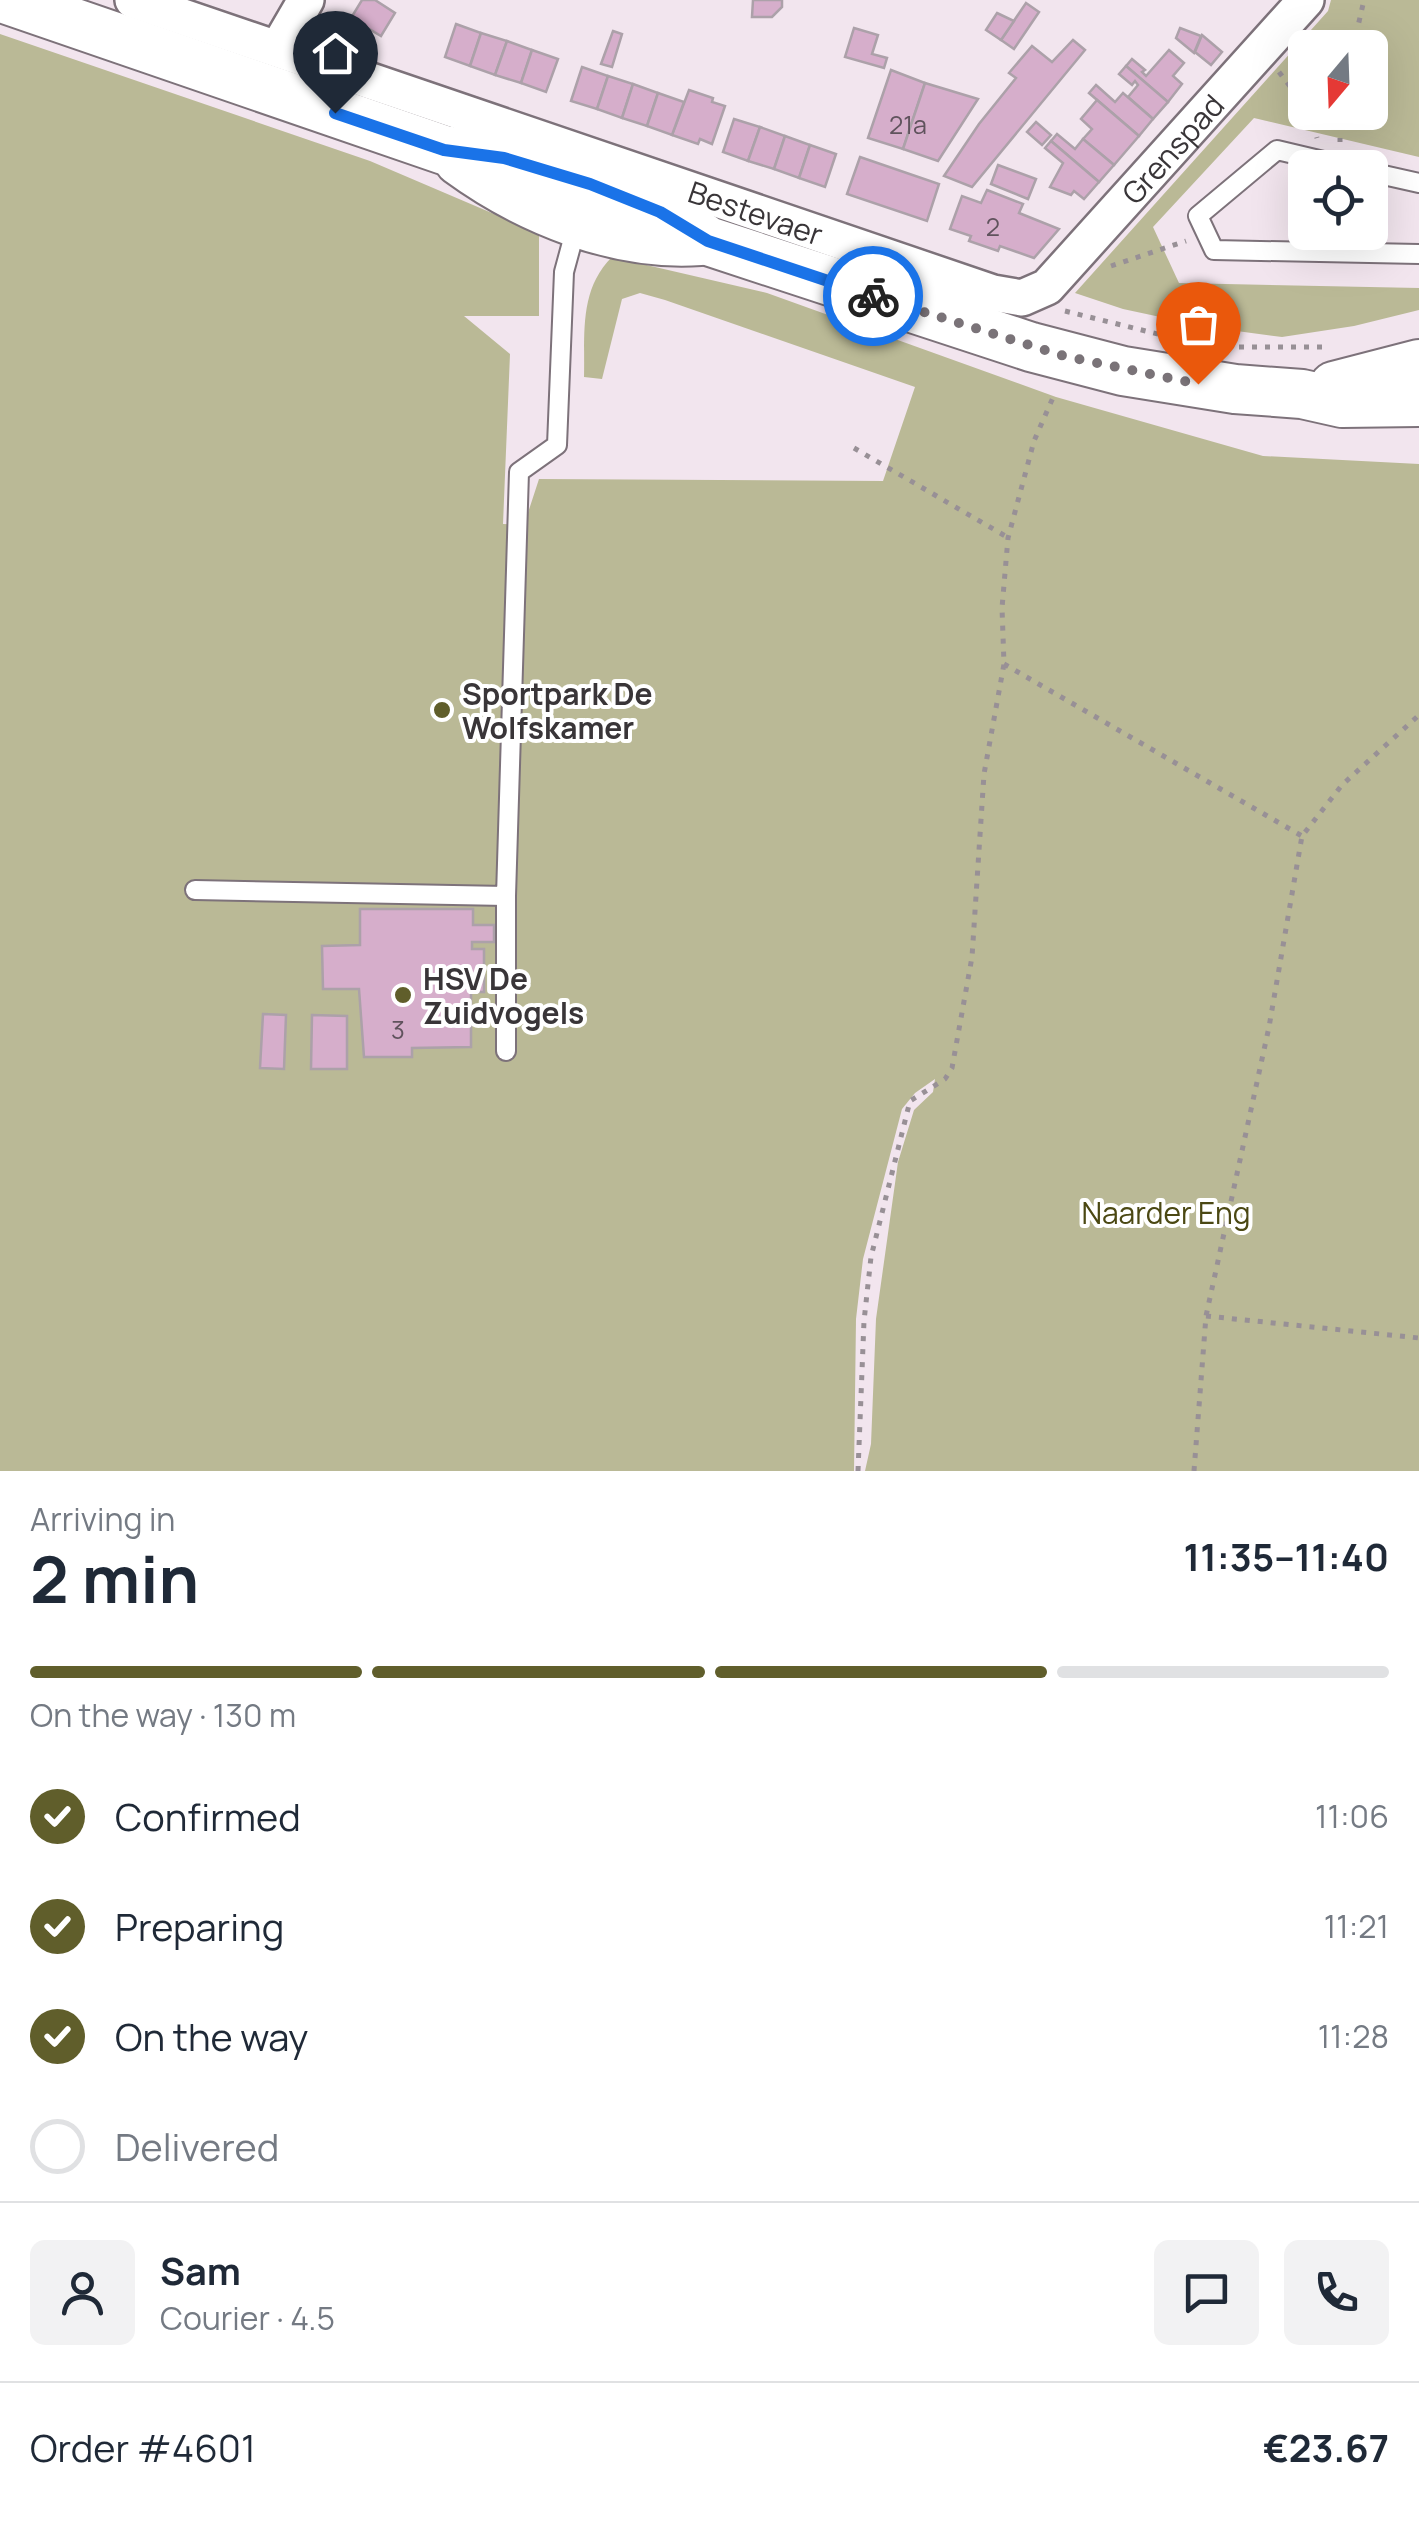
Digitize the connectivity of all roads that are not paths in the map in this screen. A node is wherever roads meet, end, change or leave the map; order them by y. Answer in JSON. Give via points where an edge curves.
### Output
{"nodes":[{"id":1,"x":8,"y":0,"type":"edge"},
{"id":2,"x":132,"y":0,"type":"edge"},
{"id":3,"x":306,"y":0,"type":"edge"},
{"id":4,"x":1306,"y":0,"type":"edge"},
{"id":5,"x":278,"y":48,"type":"junction"},
{"id":6,"x":1288,"y":153,"type":"edge"},
{"id":7,"x":1388,"y":176,"type":"edge"},
{"id":8,"x":1419,"y":183,"type":"edge"},
{"id":9,"x":584,"y":203,"type":"junction"},
{"id":10,"x":1419,"y":254,"type":"edge"},
{"id":11,"x":1042,"y":290,"type":"joint"},
{"id":12,"x":1419,"y":364,"type":"edge"},
{"id":13,"x":1302,"y":394,"type":"junction"},
{"id":14,"x":1419,"y":402,"type":"edge"},
{"id":15,"x":195,"y":890,"type":"dead end"},
{"id":16,"x":506,"y":896,"type":"junction"},
{"id":17,"x":506,"y":1051,"type":"dead end"}],
"edges":[{"from":1,"to":9,"type":"main road","name":"Bestevaer","via":[[444,150],[504,158]]},
{"from":2,"to":5,"type":"street","name":"Bestevaer"},
{"from":3,"to":5,"type":"street"},
{"from":4,"to":11,"type":"street","name":"Grenspad"},
{"from":5,"to":11,"type":"street","name":"Bestevaer","via":[[993,294],[1022,298]]},
{"from":6,"to":10,"type":"lane","via":[[1277,150],[1198,216],[1214,250]]},
{"from":7,"to":8,"type":"lane"},
{"from":9,"to":13,"type":"main road","name":"Bestevaer","via":[[668,215],[708,241],[1064,356],[1179,381]]},
{"from":9,"to":16,"type":"lane","via":[[564,272],[557,445],[519,472]]},
{"from":12,"to":13,"type":"main road","name":"Bestevaer"},
{"from":13,"to":14,"type":"main road","name":"Bestevaer","via":[[1342,403]]},
{"from":15,"to":16,"type":"lane"},
{"from":16,"to":17,"type":"lane"}]}
